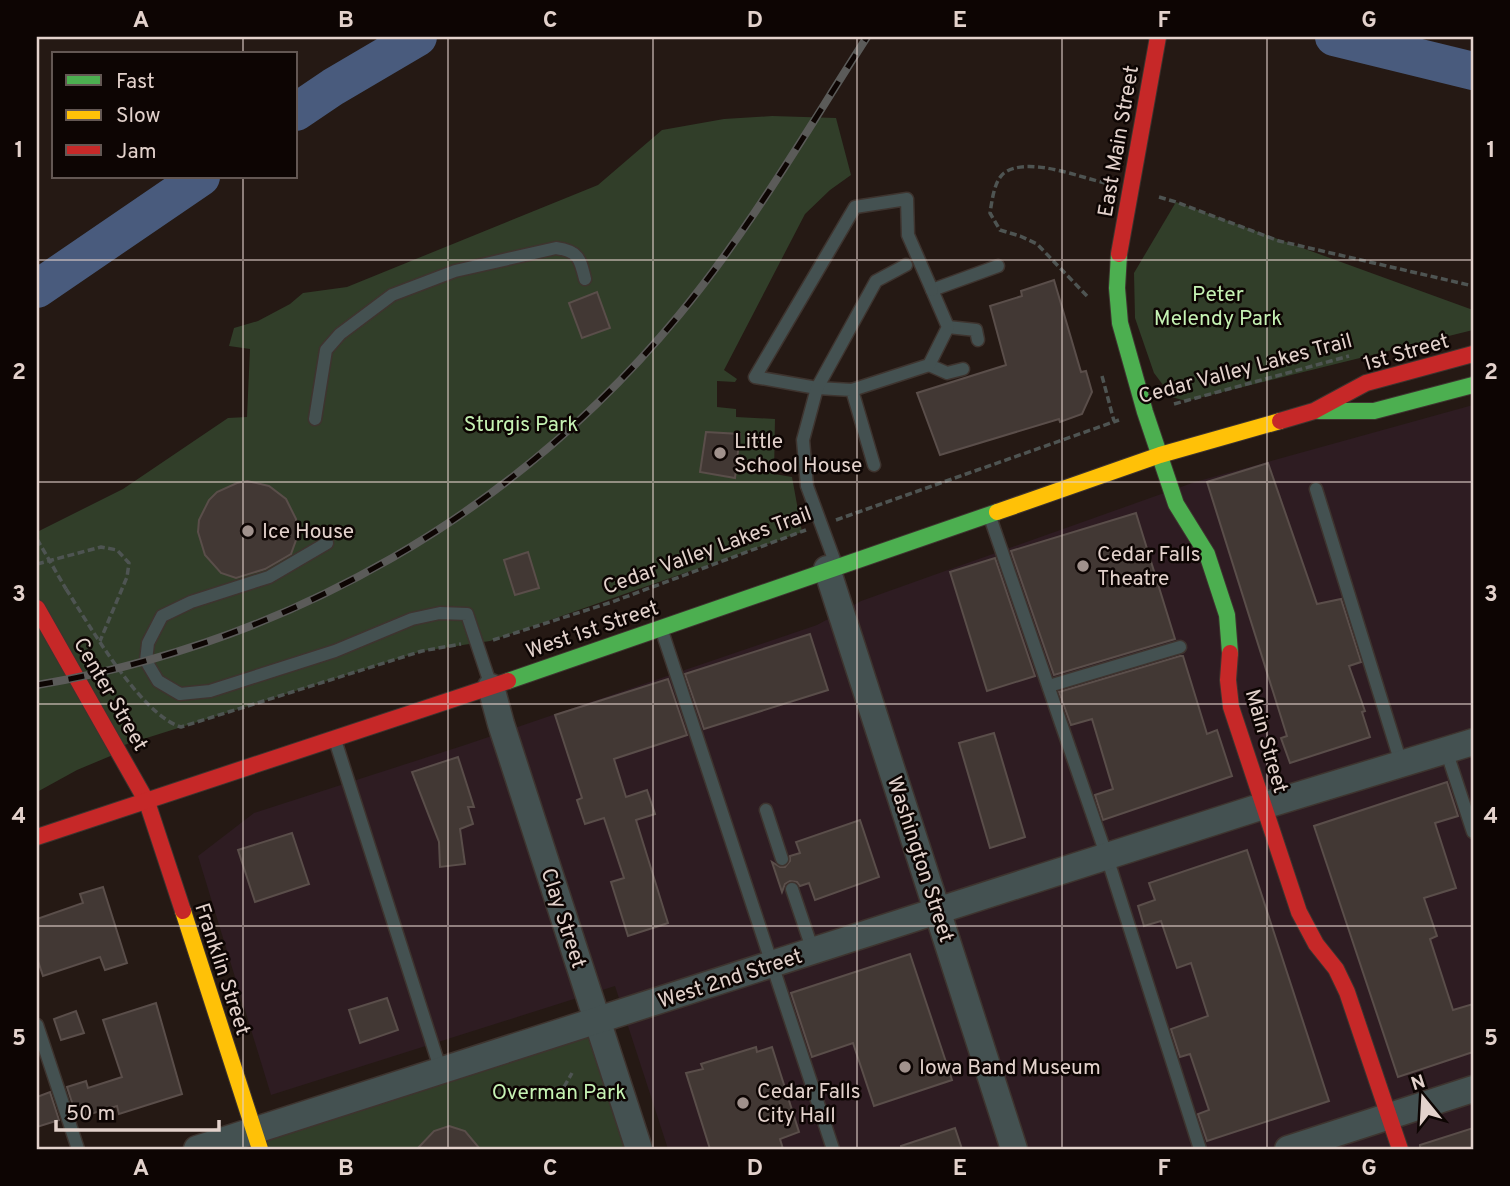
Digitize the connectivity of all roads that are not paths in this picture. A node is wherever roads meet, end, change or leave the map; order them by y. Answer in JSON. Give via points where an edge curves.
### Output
{"nodes":[{"id":1,"x":1158,"y":37,"type":"edge"},
{"id":2,"x":1119,"y":254,"type":"joint"},
{"id":3,"x":906,"y":265,"type":"dead end"},
{"id":4,"x":998,"y":267,"type":"dead end"},
{"id":5,"x":585,"y":279,"type":"dead end"},
{"id":6,"x":932,"y":290,"type":"junction"},
{"id":7,"x":948,"y":327,"type":"junction"},
{"id":8,"x":978,"y":340,"type":"dead end"},
{"id":9,"x":1473,"y":354,"type":"edge"},
{"id":10,"x":929,"y":365,"type":"junction"},
{"id":11,"x":963,"y":369,"type":"dead end"},
{"id":12,"x":1473,"y":385,"type":"edge"},
{"id":13,"x":817,"y":388,"type":"junction"},
{"id":14,"x":852,"y":390,"type":"junction"},
{"id":15,"x":1314,"y":411,"type":"junction"},
{"id":16,"x":315,"y":419,"type":"dead end"},
{"id":17,"x":1160,"y":455,"type":"junction"},
{"id":18,"x":874,"y":465,"type":"dead end"},
{"id":19,"x":1316,"y":489,"type":"dead end"},
{"id":20,"x":989,"y":513,"type":"junction"},
{"id":21,"x":327,"y":543,"type":"dead end"},
{"id":22,"x":832,"y":568,"type":"junction"},
{"id":23,"x":37,"y":608,"type":"edge"},
{"id":24,"x":661,"y":628,"type":"junction"},
{"id":25,"x":1180,"y":646,"type":"dead end"},
{"id":26,"x":1049,"y":686,"type":"junction"},
{"id":27,"x":491,"y":687,"type":"junction"},
{"id":28,"x":335,"y":739,"type":"junction"},
{"id":29,"x":1473,"y":742,"type":"edge"},
{"id":30,"x":1446,"y":750,"type":"junction"},
{"id":31,"x":1401,"y":763,"type":"junction"},
{"id":32,"x":147,"y":802,"type":"junction"},
{"id":33,"x":1263,"y":806,"type":"junction"},
{"id":34,"x":766,"y":810,"type":"dead end"},
{"id":35,"x":1473,"y":832,"type":"edge"},
{"id":36,"x":37,"y":837,"type":"edge"},
{"id":37,"x":1107,"y":857,"type":"junction"},
{"id":38,"x":782,"y":859,"type":"dead end"},
{"id":39,"x":792,"y":889,"type":"dead end"},
{"id":40,"x":937,"y":911,"type":"junction"},
{"id":41,"x":813,"y":951,"type":"junction"},
{"id":42,"x":772,"y":964,"type":"junction"},
{"id":43,"x":597,"y":1020,"type":"junction"},
{"id":44,"x":37,"y":1026,"type":"edge"},
{"id":45,"x":441,"y":1071,"type":"junction"},
{"id":46,"x":1473,"y":1089,"type":"edge"},
{"id":47,"x":1389,"y":1116,"type":"junction"},
{"id":48,"x":257,"y":1140,"type":"edge"},
{"id":49,"x":78,"y":1149,"type":"edge"},
{"id":50,"x":197,"y":1149,"type":"edge"},
{"id":51,"x":639,"y":1149,"type":"edge"},
{"id":52,"x":833,"y":1149,"type":"edge"},
{"id":53,"x":1014,"y":1149,"type":"edge"},
{"id":54,"x":1200,"y":1149,"type":"edge"},
{"id":55,"x":1288,"y":1149,"type":"edge"},
{"id":56,"x":1400,"y":1149,"type":"edge"}],
"edges":[{"from":1,"to":2,"type":"main road","name":"East Main Street","bridge":true},
{"from":2,"to":17,"type":"main road","name":"Main Street","via":[[1120,324]]},
{"from":3,"to":13,"type":"lane","via":[[876,281]]},
{"from":4,"to":6,"type":"lane"},
{"from":5,"to":16,"type":"lane","via":[[579,258],[570,250],[556,248],[455,271],[392,295],[326,350]]},
{"from":6,"to":7,"type":"lane"},
{"from":6,"to":13,"type":"lane","via":[[908,235],[907,200],[855,207],[755,377]]},
{"from":7,"to":8,"type":"lane","via":[[976,330]]},
{"from":7,"to":10,"type":"lane"},
{"from":9,"to":15,"type":"main road","name":"1st Street","via":[[1366,383]]},
{"from":10,"to":11,"type":"lane","via":[[947,373]]},
{"from":10,"to":14,"type":"lane"},
{"from":12,"to":15,"type":"main road","name":"1st Street","via":[[1374,411]]},
{"from":13,"to":14,"type":"lane"},
{"from":13,"to":22,"type":"lane","via":[[803,440],[807,485]]},
{"from":14,"to":18,"type":"lane"},
{"from":15,"to":17,"type":"main road","name":"1st Street"},
{"from":17,"to":20,"type":"main road","name":"West 1st Street"},
{"from":17,"to":33,"type":"main road","name":"Main Street","via":[[1176,504],[1207,554],[1227,615],[1231,708]]},
{"from":19,"to":31,"type":"lane"},
{"from":20,"to":22,"type":"main road","name":"West 1st Street"},
{"from":20,"to":26,"type":"lane"},
{"from":21,"to":27,"type":"lane","via":[[269,577],[162,616],[148,643],[146,661],[158,681],[180,694],[210,691],[440,613],[467,614]]},
{"from":22,"to":24,"type":"main road","name":"West 1st Street"},
{"from":22,"to":40,"type":"street","name":"Washington Street"},
{"from":23,"to":32,"type":"main road","name":"Center Street"},
{"from":24,"to":27,"type":"main road","name":"West 1st Street"},
{"from":24,"to":42,"type":"lane"},
{"from":25,"to":26,"type":"lane"},
{"from":26,"to":37,"type":"lane"},
{"from":27,"to":28,"type":"main road","name":"West 1st Street"},
{"from":27,"to":43,"type":"street","name":"Clay Street"},
{"from":28,"to":32,"type":"main road","name":"West 1st Street"},
{"from":28,"to":45,"type":"lane"},
{"from":29,"to":30,"type":"street","name":"West 2nd Street"},
{"from":30,"to":31,"type":"street","name":"West 2nd Street"},
{"from":30,"to":35,"type":"lane"},
{"from":31,"to":33,"type":"street","name":"West 2nd Street"},
{"from":32,"to":36,"type":"main road","name":"West 1st Street"},
{"from":32,"to":48,"type":"main road","name":"Franklin Street"},
{"from":33,"to":37,"type":"street","name":"West 2nd Street"},
{"from":33,"to":47,"type":"main road","name":"Main Street","via":[[1299,912],[1347,992]]},
{"from":34,"to":38,"type":"lane"},
{"from":37,"to":40,"type":"street","name":"West 2nd Street"},
{"from":37,"to":54,"type":"lane"},
{"from":39,"to":41,"type":"lane"},
{"from":40,"to":41,"type":"street","name":"West 2nd Street"},
{"from":40,"to":53,"type":"street","name":"Washington Street"},
{"from":41,"to":42,"type":"street","name":"West 2nd Street"},
{"from":42,"to":43,"type":"street","name":"West 2nd Street"},
{"from":42,"to":52,"type":"lane"},
{"from":43,"to":45,"type":"street","name":"West 2nd Street"},
{"from":43,"to":51,"type":"street","name":"Clay Street"},
{"from":44,"to":49,"type":"lane"},
{"from":45,"to":48,"type":"street","name":"West 2nd Street"},
{"from":46,"to":47,"type":"street"},
{"from":47,"to":55,"type":"street"},
{"from":47,"to":56,"type":"main road","name":"Main Street"},
{"from":48,"to":50,"type":"street","name":"West 2nd Street"}]}
